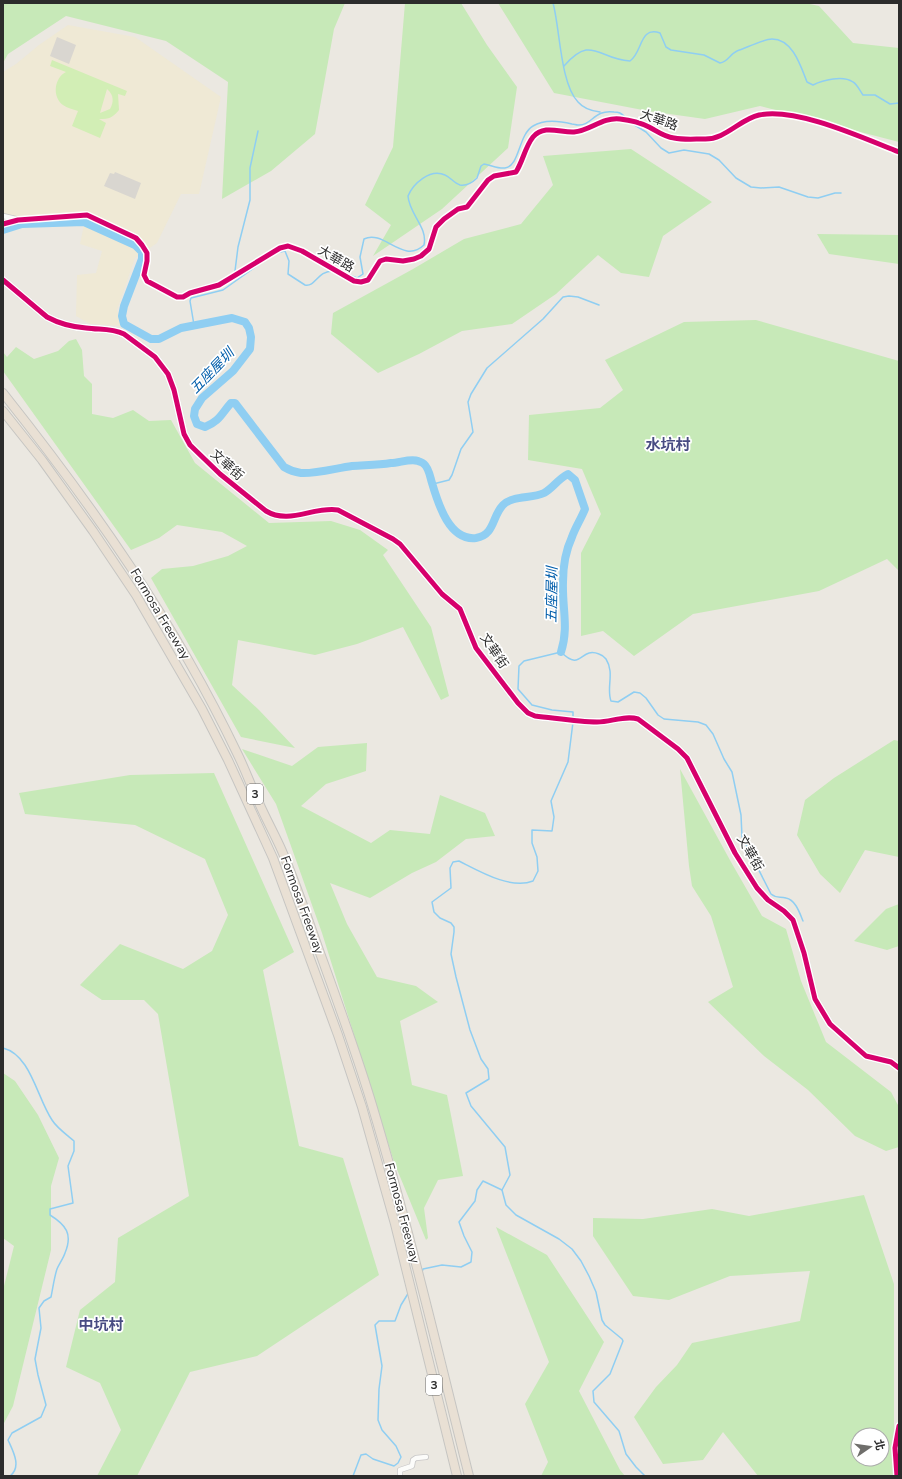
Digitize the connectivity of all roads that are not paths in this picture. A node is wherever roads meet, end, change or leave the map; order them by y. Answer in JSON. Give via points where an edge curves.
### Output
{"nodes":[{"id":1,"x":899,"y":152,"type":"edge"},
{"id":2,"x":3,"y":216,"type":"edge"},
{"id":3,"x":18,"y":220,"type":"junction"},
{"id":4,"x":3,"y":224,"type":"edge"},
{"id":5,"x":3,"y":280,"type":"edge"},
{"id":6,"x":3,"y":393,"type":"edge"},
{"id":7,"x":3,"y":411,"type":"edge"},
{"id":8,"x":899,"y":1068,"type":"edge"},
{"id":9,"x":899,"y":1426,"type":"edge"},
{"id":10,"x":426,"y":1457,"type":"dead end"},
{"id":11,"x":400,"y":1476,"type":"edge"},
{"id":12,"x":458,"y":1476,"type":"edge"},
{"id":13,"x":469,"y":1476,"type":"edge"},
{"id":14,"x":897,"y":1476,"type":"edge"}],
"edges":[{"from":1,"to":3,"type":"street","name":"大華路","via":[[815,121],[770,114],[751,118],[718,136],[707,139],[674,138],[620,119],[607,120],[574,132],[541,131],[534,136],[516,172],[494,176],[488,180],[466,207],[458,209],[436,227],[429,249],[421,256],[404,261],[380,261],[368,280],[361,282],[354,281],[302,251],[288,246],[280,248],[219,284],[183,297],[177,297],[147,281],[144,275],[148,261],[147,253],[136,238],[87,214]]},
{"from":2,"to":3,"type":"street","name":"大華路"},
{"from":3,"to":4,"type":"street","name":"大華路"},
{"from":5,"to":8,"type":"street","name":"文華街","via":[[47,317],[82,328],[106,329],[124,334],[155,357],[172,383],[184,434],[190,445],[266,512],[287,517],[338,510],[400,544],[442,594],[460,609],[473,645],[528,713],[534,716],[606,722],[638,718],[678,749],[687,758],[735,853],[757,888],[793,920],[815,999],[830,1024],[866,1056],[891,1062]]},
{"from":6,"to":13,"type":"highway","name":"Formosa Freeway","number":"3","via":[[103,524],[185,656],[238,754],[282,852],[372,1104],[429,1312]]},
{"from":7,"to":12,"type":"highway","name":"Formosa Freeway","number":"3","via":[[42,460],[136,596],[194,695],[273,858],[362,1107],[413,1293]]},
{"from":9,"to":14,"type":"street","via":[[895,1448]]},
{"from":10,"to":11,"type":"street","via":[[413,1460],[412,1466],[400,1470]]}]}
